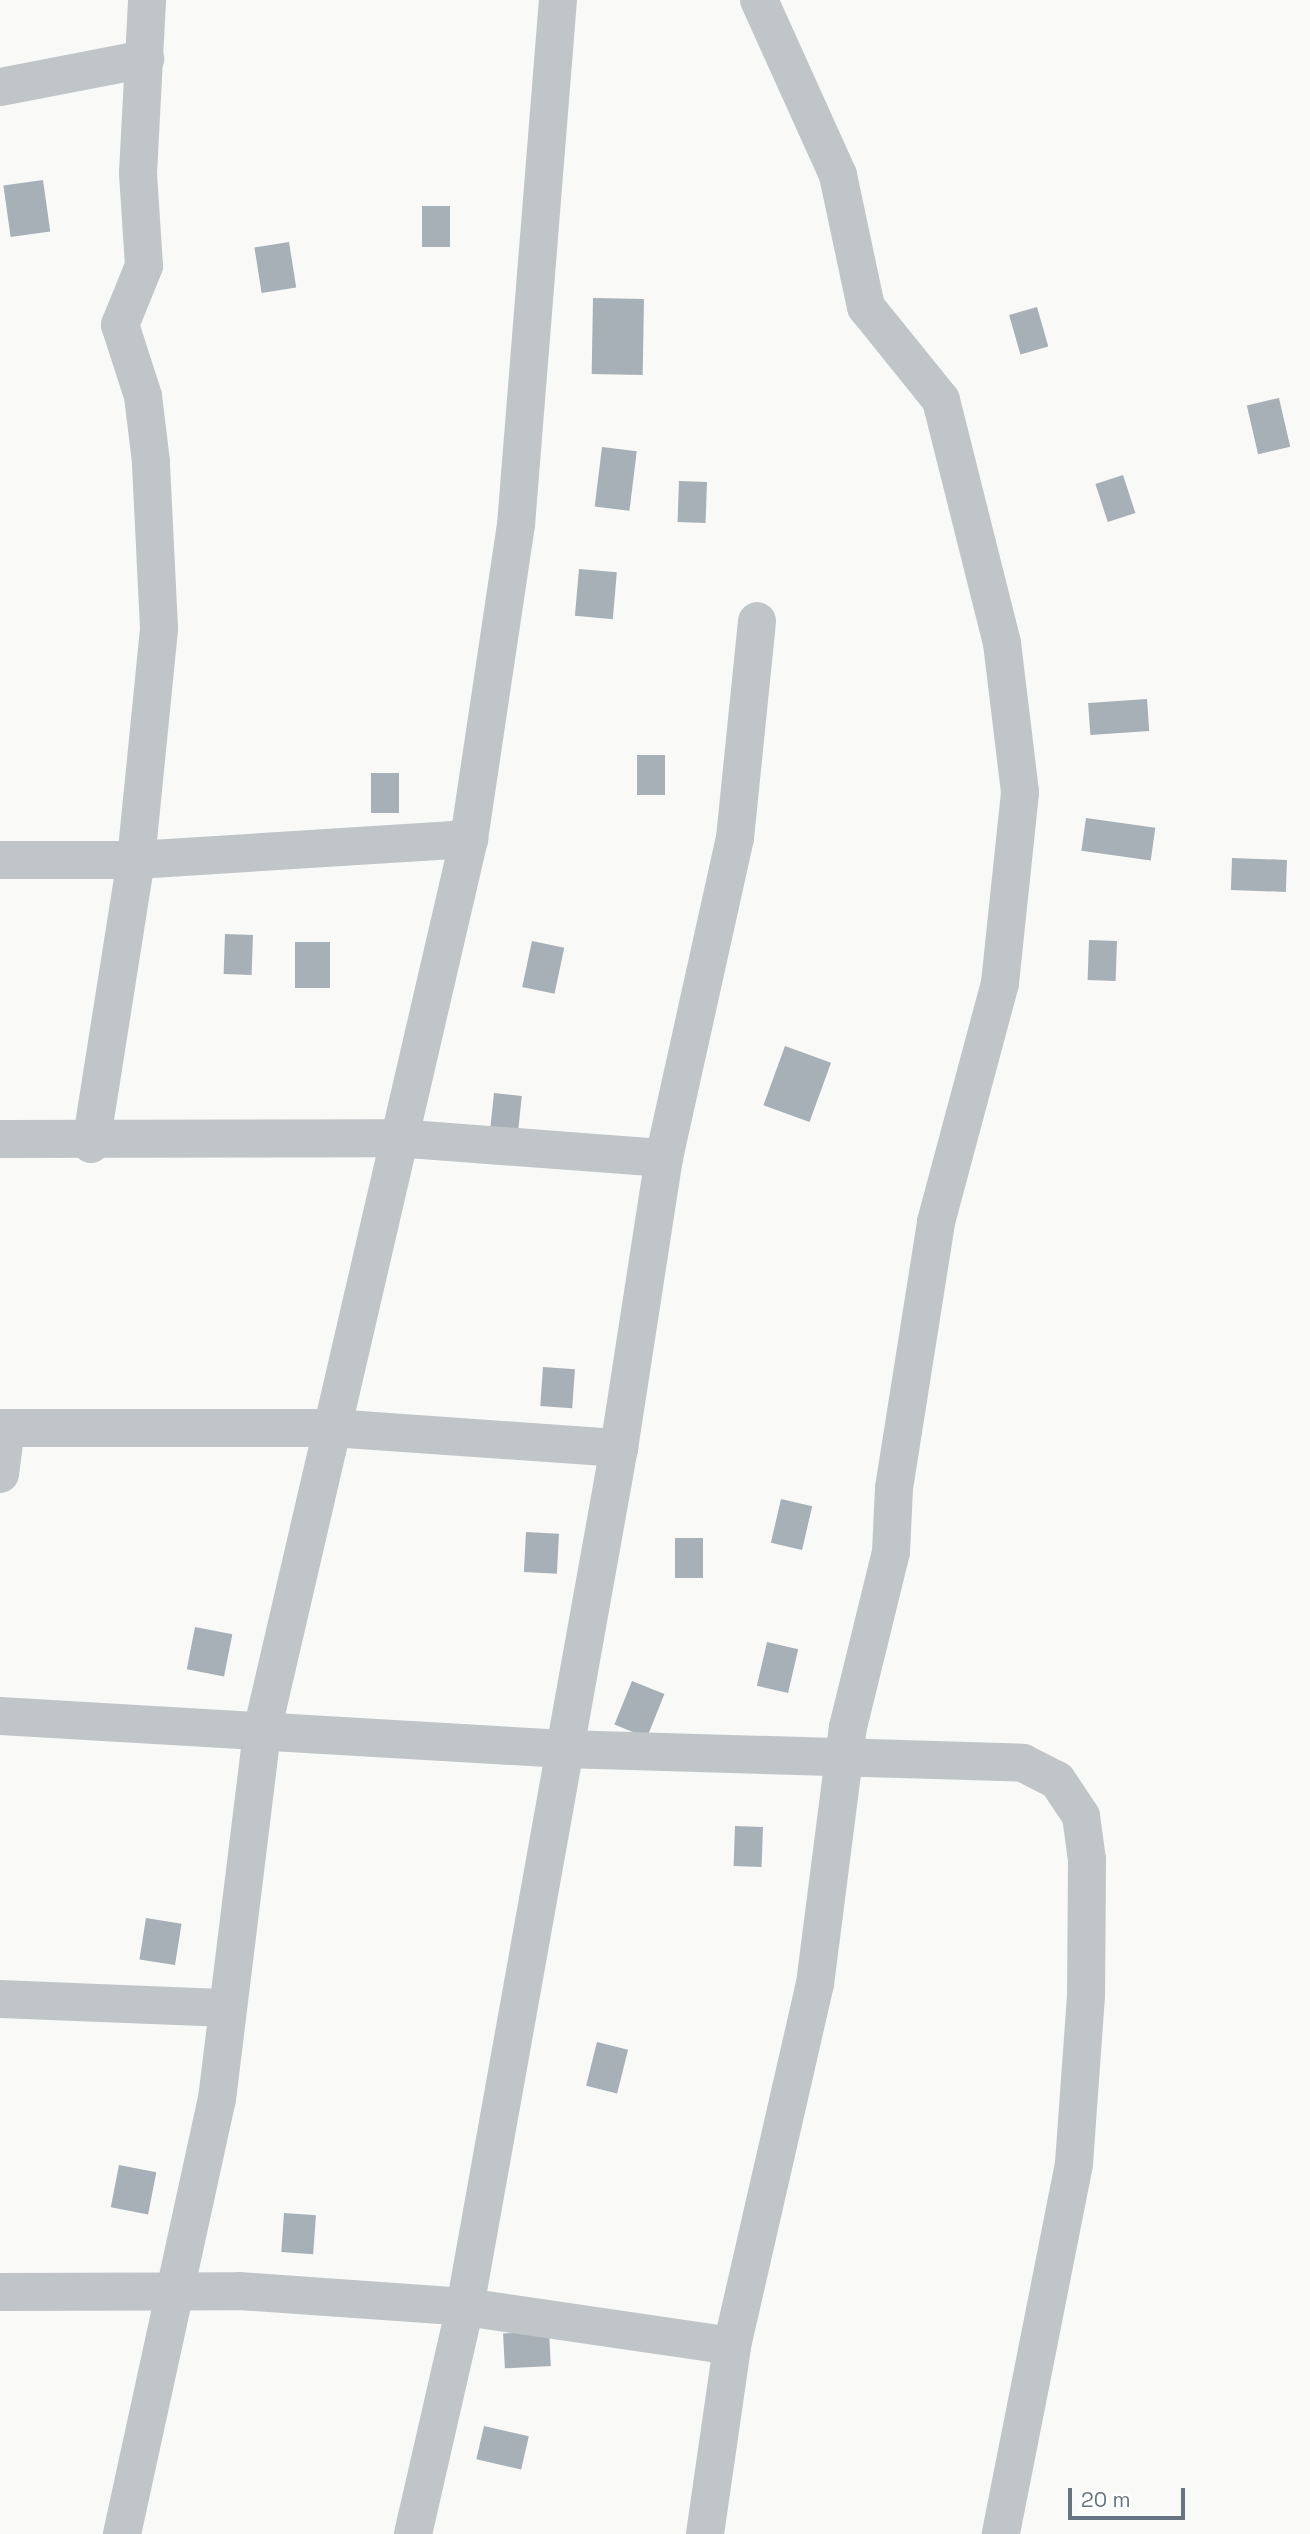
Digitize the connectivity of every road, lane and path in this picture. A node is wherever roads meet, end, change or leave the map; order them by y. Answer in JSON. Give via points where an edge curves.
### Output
{"nodes":[{"id":1,"x":146,"y":0,"type":"edge"},
{"id":2,"x":558,"y":0,"type":"edge"},
{"id":3,"x":759,"y":0,"type":"edge"},
{"id":4,"x":145,"y":59,"type":"junction"},
{"id":5,"x":0,"y":87,"type":"edge"},
{"id":6,"x":757,"y":621,"type":"dead end"},
{"id":7,"x":469,"y":839,"type":"junction"},
{"id":8,"x":0,"y":860,"type":"edge"},
{"id":9,"x":136,"y":860,"type":"junction"},
{"id":10,"x":396,"y":1138,"type":"junction"},
{"id":11,"x":0,"y":1139,"type":"edge"},
{"id":12,"x":91,"y":1144,"type":"junction"},
{"id":13,"x":664,"y":1158,"type":"junction"},
{"id":14,"x":3,"y":1428,"type":"edge"},
{"id":15,"x":332,"y":1428,"type":"junction"},
{"id":16,"x":619,"y":1448,"type":"junction"},
{"id":17,"x":0,"y":1474,"type":"edge"},
{"id":18,"x":0,"y":1716,"type":"edge"},
{"id":19,"x":263,"y":1727,"type":"junction"},
{"id":20,"x":564,"y":1749,"type":"junction"},
{"id":21,"x":848,"y":1757,"type":"junction"},
{"id":22,"x":0,"y":1999,"type":"edge"},
{"id":23,"x":227,"y":2008,"type":"junction"},
{"id":24,"x":177,"y":2291,"type":"junction"},
{"id":25,"x":0,"y":2292,"type":"edge"},
{"id":26,"x":465,"y":2307,"type":"junction"},
{"id":27,"x":732,"y":2346,"type":"junction"},
{"id":28,"x":122,"y":2534,"type":"edge"},
{"id":29,"x":413,"y":2534,"type":"edge"},
{"id":30,"x":705,"y":2534,"type":"edge"},
{"id":31,"x":1001,"y":2534,"type":"edge"}],
"edges":[{"from":1,"to":4,"type":"street"},
{"from":2,"to":7,"type":"street","via":[[516,525]]},
{"from":3,"to":21,"type":"street","via":[[838,175],[866,307],[915,362],[944,411],[1002,643],[1020,792],[1000,983],[936,1222],[894,1488],[891,1552],[853,1696]]},
{"from":4,"to":5,"type":"street"},
{"from":4,"to":9,"type":"street","via":[[138,173],[144,266],[120,325],[143,396],[159,577]]},
{"from":6,"to":13,"type":"street","via":[[735,838]]},
{"from":7,"to":9,"type":"street"},
{"from":7,"to":10,"type":"street"},
{"from":8,"to":9,"type":"street"},
{"from":9,"to":12,"type":"street"},
{"from":10,"to":12,"type":"street"},
{"from":10,"to":13,"type":"street"},
{"from":10,"to":15,"type":"street"},
{"from":11,"to":12,"type":"street"},
{"from":13,"to":16,"type":"street"},
{"from":14,"to":15,"type":"street"},
{"from":14,"to":17,"type":"street"},
{"from":15,"to":16,"type":"street"},
{"from":15,"to":19,"type":"street"},
{"from":16,"to":20,"type":"street"},
{"from":18,"to":19,"type":"street"},
{"from":19,"to":20,"type":"street"},
{"from":19,"to":23,"type":"street"},
{"from":20,"to":21,"type":"street"},
{"from":20,"to":26,"type":"street"},
{"from":21,"to":27,"type":"street","via":[[815,1984]]},
{"from":21,"to":31,"type":"street","via":[[1023,1763],[1057,1780],[1081,1816],[1087,1860],[1086,1996],[1074,2164]]},
{"from":22,"to":23,"type":"street"},
{"from":23,"to":24,"type":"street","via":[[215,2113]]},
{"from":24,"to":25,"type":"street"},
{"from":24,"to":26,"type":"street"},
{"from":24,"to":28,"type":"street"},
{"from":26,"to":27,"type":"street"},
{"from":26,"to":29,"type":"street"},
{"from":27,"to":30,"type":"street"}]}
